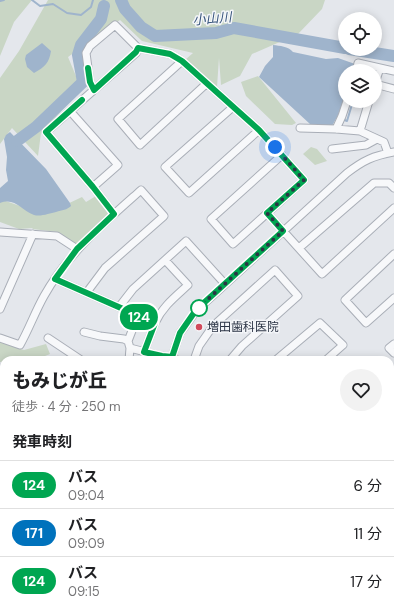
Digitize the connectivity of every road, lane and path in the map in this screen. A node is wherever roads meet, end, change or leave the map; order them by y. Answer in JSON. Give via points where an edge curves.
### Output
{"nodes":[{"id":1,"x":138,"y":48,"type":"junction"},
{"id":2,"x":182,"y":61,"type":"junction"},
{"id":3,"x":382,"y":68,"type":"edge"},
{"id":4,"x":394,"y":71,"type":"edge"},
{"id":5,"x":206,"y":84,"type":"junction"},
{"id":6,"x":382,"y":85,"type":"edge"},
{"id":7,"x":394,"y":89,"type":"edge"},
{"id":8,"x":94,"y":90,"type":"junction"},
{"id":9,"x":232,"y":107,"type":"junction"},
{"id":10,"x":345,"y":108,"type":"edge"},
{"id":11,"x":368,"y":108,"type":"edge"},
{"id":12,"x":70,"y":111,"type":"junction"},
{"id":13,"x":300,"y":128,"type":"dead end"},
{"id":14,"x":336,"y":129,"type":"junction"},
{"id":15,"x":259,"y":130,"type":"junction"},
{"id":16,"x":360,"y":131,"type":"junction"},
{"id":17,"x":377,"y":139,"type":"junction"},
{"id":18,"x":332,"y":149,"type":"dead end"},
{"id":19,"x":391,"y":153,"type":"edge"},
{"id":20,"x":282,"y":155,"type":"junction"},
{"id":21,"x":93,"y":187,"type":"junction"},
{"id":22,"x":394,"y":188,"type":"edge"},
{"id":23,"x":394,"y":208,"type":"edge"},
{"id":24,"x":267,"y":213,"type":"junction"},
{"id":25,"x":114,"y":214,"type":"junction"},
{"id":26,"x":283,"y":231,"type":"junction"},
{"id":27,"x":0,"y":232,"type":"edge"},
{"id":28,"x":33,"y":234,"type":"junction"},
{"id":29,"x":299,"y":248,"type":"junction"},
{"id":30,"x":77,"y":249,"type":"junction"},
{"id":31,"x":394,"y":254,"type":"edge"},
{"id":32,"x":165,"y":260,"type":"junction"},
{"id":33,"x":55,"y":279,"type":"junction"},
{"id":34,"x":225,"y":284,"type":"junction"},
{"id":35,"x":87,"y":292,"type":"junction"},
{"id":36,"x":394,"y":298,"type":"edge"},
{"id":37,"x":119,"y":307,"type":"junction"},
{"id":38,"x":0,"y":309,"type":"edge"},
{"id":39,"x":135,"y":323,"type":"dead end"},
{"id":40,"x":155,"y":323,"type":"junction"},
{"id":41,"x":84,"y":332,"type":"dead end"},
{"id":42,"x":0,"y":338,"type":"edge"},
{"id":43,"x":48,"y":338,"type":"dead end"},
{"id":44,"x":394,"y":344,"type":"edge"},
{"id":45,"x":129,"y":345,"type":"junction"},
{"id":46,"x":144,"y":352,"type":"junction"},
{"id":47,"x":394,"y":353,"type":"edge"},
{"id":48,"x":76,"y":356,"type":"edge"},
{"id":49,"x":129,"y":356,"type":"edge"},
{"id":50,"x":162,"y":356,"type":"edge"},
{"id":51,"x":174,"y":356,"type":"edge"},
{"id":52,"x":195,"y":356,"type":"edge"},
{"id":53,"x":233,"y":356,"type":"edge"},
{"id":54,"x":281,"y":356,"type":"edge"},
{"id":55,"x":331,"y":356,"type":"edge"}],
"edges":[{"from":1,"to":2,"type":"street","via":[[170,54]]},
{"from":1,"to":8,"type":"street"},
{"from":1,"to":8,"type":"street","via":[[115,25],[90,46],[86,54],[90,82]]},
{"from":2,"to":5,"type":"street"},
{"from":2,"to":5,"type":"street","via":[[118,119],[140,145]]},
{"from":3,"to":4,"type":"street"},
{"from":5,"to":9,"type":"street"},
{"from":6,"to":7,"type":"street"},
{"from":8,"to":12,"type":"street"},
{"from":9,"to":15,"type":"street"},
{"from":9,"to":15,"type":"street","via":[[164,167],[188,193]]},
{"from":10,"to":14,"type":"street"},
{"from":11,"to":16,"type":"street"},
{"from":12,"to":21,"type":"street","via":[[46,132]]},
{"from":12,"to":21,"type":"street","via":[[118,165]]},
{"from":13,"to":14,"type":"street"},
{"from":14,"to":16,"type":"street"},
{"from":15,"to":20,"type":"street"},
{"from":16,"to":17,"type":"street"},
{"from":17,"to":18,"type":"street","via":[[366,145]]},
{"from":17,"to":19,"type":"street","via":[[384,142]]},
{"from":19,"to":26,"type":"street","via":[[361,162]]},
{"from":20,"to":24,"type":"street","via":[[304,180]]},
{"from":20,"to":24,"type":"street","via":[[211,219],[233,244]]},
{"from":21,"to":25,"type":"street"},
{"from":22,"to":29,"type":"street","via":[[389,183],[374,183]]},
{"from":23,"to":29,"type":"street","via":[[322,274]]},
{"from":24,"to":26,"type":"street"},
{"from":25,"to":30,"type":"street"},
{"from":25,"to":35,"type":"street","via":[[140,190],[164,216],[106,268]]},
{"from":26,"to":29,"type":"street"},
{"from":26,"to":34,"type":"street"},
{"from":27,"to":28,"type":"street"},
{"from":28,"to":30,"type":"street","via":[[57,236]]},
{"from":28,"to":38,"type":"street"},
{"from":30,"to":33,"type":"street"},
{"from":31,"to":36,"type":"street","via":[[345,300],[366,323]]},
{"from":32,"to":34,"type":"street","via":[[186,241]]},
{"from":32,"to":37,"type":"street","via":[[133,289]]},
{"from":32,"to":40,"type":"street","via":[[188,285],[160,312]]},
{"from":33,"to":35,"type":"street"},
{"from":33,"to":42,"type":"street","via":[[20,345]]},
{"from":34,"to":51,"type":"street","via":[[196,310],[180,333]]},
{"from":35,"to":37,"type":"street"},
{"from":37,"to":40,"type":"street"},
{"from":39,"to":45,"type":"street"},
{"from":40,"to":46,"type":"street"},
{"from":41,"to":45,"type":"street","via":[[124,339]]},
{"from":43,"to":48,"type":"street"},
{"from":44,"to":47,"type":"street","via":[[390,348]]},
{"from":45,"to":46,"type":"street"},
{"from":45,"to":49,"type":"street"},
{"from":46,"to":50,"type":"street"},
{"from":52,"to":53,"type":"street","via":[[213,326],[275,270],[298,296]]},
{"from":54,"to":55,"type":"street","via":[[320,323],[343,346]]}]}
